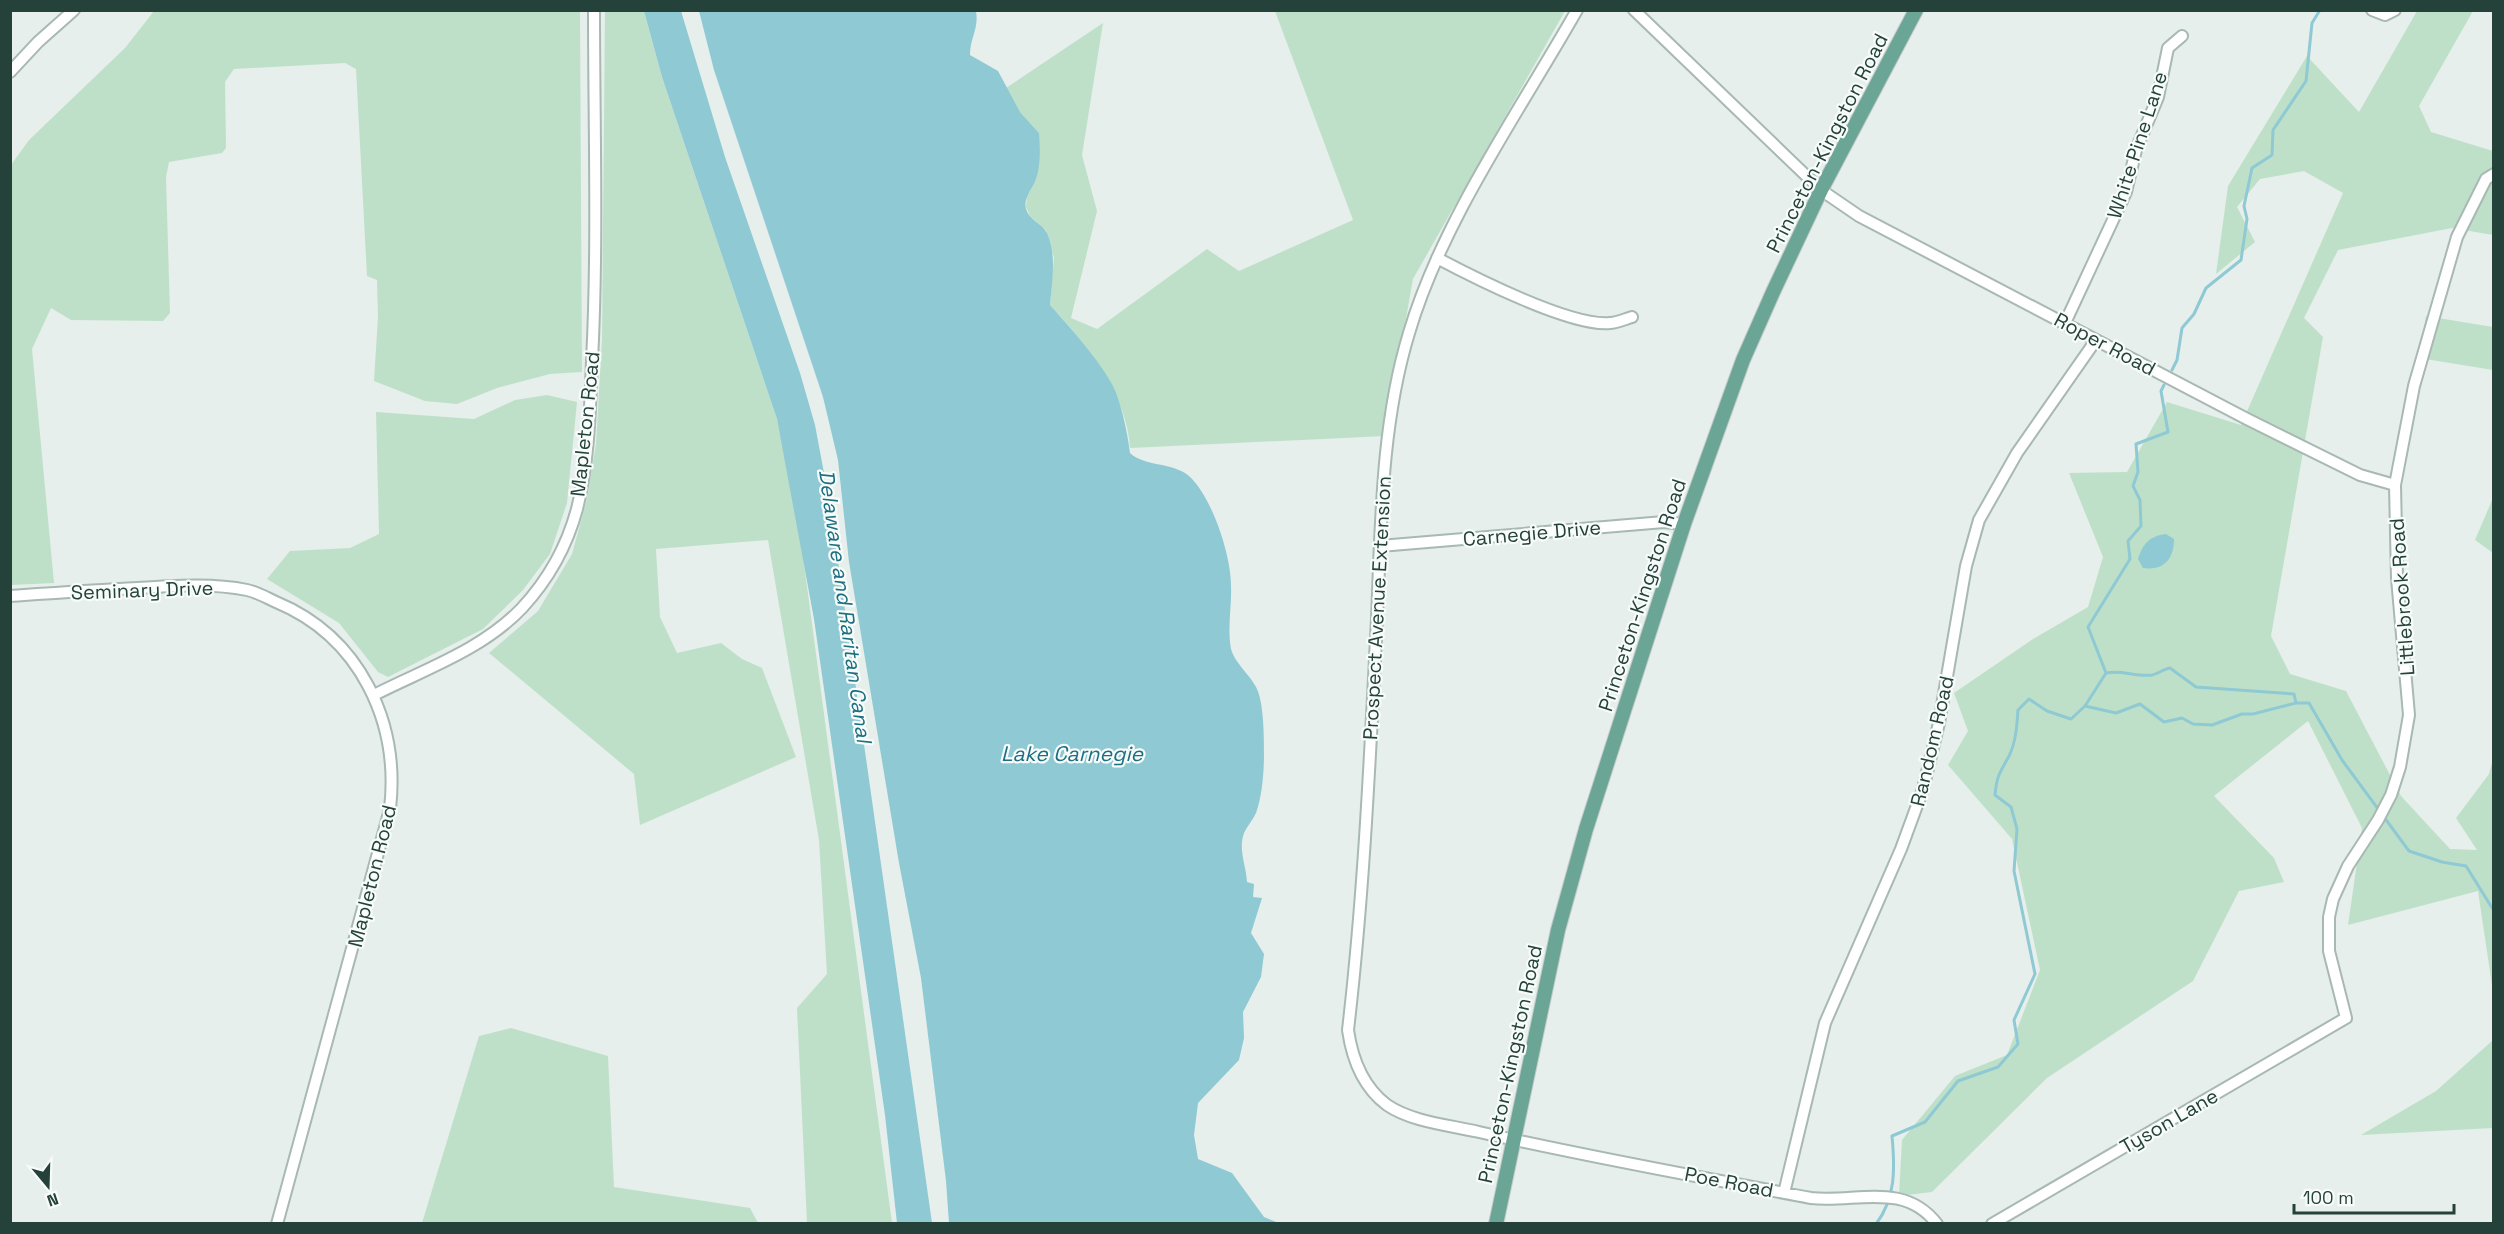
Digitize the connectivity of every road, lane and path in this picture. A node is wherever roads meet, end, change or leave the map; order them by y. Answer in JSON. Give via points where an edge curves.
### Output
{"nodes":[{"id":1,"x":594,"y":10,"type":"edge"},
{"id":2,"x":1577,"y":10,"type":"edge"},
{"id":3,"x":1634,"y":10,"type":"edge"},
{"id":4,"x":1916,"y":10,"type":"edge"},
{"id":5,"x":2373,"y":10,"type":"edge"},
{"id":6,"x":2395,"y":10,"type":"edge"},
{"id":7,"x":73,"y":11,"type":"edge"},
{"id":8,"x":2182,"y":36,"type":"dead end"},
{"id":9,"x":12,"y":67,"type":"edge"},
{"id":10,"x":2493,"y":174,"type":"edge"},
{"id":11,"x":1821,"y":190,"type":"junction"},
{"id":12,"x":1437,"y":258,"type":"junction"},
{"id":13,"x":1632,"y":317,"type":"dead end"},
{"id":14,"x":2065,"y":323,"type":"junction"},
{"id":15,"x":2096,"y":340,"type":"junction"},
{"id":16,"x":2395,"y":485,"type":"junction"},
{"id":17,"x":1684,"y":524,"type":"junction"},
{"id":18,"x":1380,"y":546,"type":"junction"},
{"id":19,"x":10,"y":596,"type":"edge"},
{"id":20,"x":374,"y":695,"type":"junction"},
{"id":21,"x":2346,"y":1018,"type":"joint"},
{"id":22,"x":1515,"y":1140,"type":"junction"},
{"id":23,"x":1784,"y":1193,"type":"junction"},
{"id":24,"x":277,"y":1224,"type":"edge"},
{"id":25,"x":1496,"y":1224,"type":"edge"},
{"id":26,"x":1937,"y":1224,"type":"edge"},
{"id":27,"x":1992,"y":1224,"type":"edge"}],
"edges":[{"from":1,"to":20,"type":"street","name":"Mapleton Road","via":[[594,332],[586,454],[576,510],[545,579],[504,625],[458,655]]},
{"from":2,"to":12,"type":"street","name":"Prospect Avenue Extension"},
{"from":3,"to":11,"type":"street","name":"Roper Road"},
{"from":4,"to":11,"type":"main road","name":"Princeton-Kingston Road"},
{"from":5,"to":6,"type":"street","via":[[2385,15]]},
{"from":7,"to":9,"type":"street"},
{"from":8,"to":14,"type":"street","name":"White Pine Lane","via":[[2168,48],[2158,97],[2136,150],[2126,192]]},
{"from":10,"to":16,"type":"street","name":"Littlebrook Road","via":[[2486,179],[2457,237],[2414,386]]},
{"from":11,"to":14,"type":"street","name":"Roper Road","via":[[1859,216]]},
{"from":11,"to":17,"type":"main road","name":"Princeton-Kingston Road","via":[[1743,360]]},
{"from":12,"to":13,"type":"street","via":[[1566,316],[1609,324]]},
{"from":12,"to":18,"type":"street","name":"Prospect Avenue Extension","via":[[1395,381]]},
{"from":14,"to":15,"type":"street","name":"Roper Road"},
{"from":15,"to":16,"type":"street","name":"Roper Road","via":[[2360,475]]},
{"from":15,"to":23,"type":"street","name":"Random Road","via":[[2017,453],[1979,520],[1966,566],[1926,780],[1901,849],[1825,1023]]},
{"from":16,"to":21,"type":"street","name":"Littlebrook Road","via":[[2397,578],[2409,715],[2400,767],[2385,807],[2339,882],[2329,917],[2329,951]]},
{"from":17,"to":18,"type":"street","name":"Carnegie Drive","via":[[1664,522]]},
{"from":17,"to":22,"type":"main road","name":"Princeton-Kingston Road","via":[[1584,836],[1558,930]]},
{"from":18,"to":22,"type":"street","name":"Prospect Avenue Extension","via":[[1365,861],[1348,1030],[1350,1047],[1371,1089],[1395,1109]]},
{"from":19,"to":20,"type":"street","name":"Seminary Drive","via":[[189,585],[250,591],[297,611],[335,639]]},
{"from":20,"to":24,"type":"street","name":"Mapleton Road","via":[[387,732],[392,764],[390,810]]},
{"from":21,"to":27,"type":"street","name":"Tyson Lane"},
{"from":22,"to":23,"type":"street","name":"Poe Road"},
{"from":22,"to":25,"type":"main road","name":"Princeton-Kingston Road"},
{"from":23,"to":26,"type":"street","name":"Poe Road","via":[[1832,1200],[1881,1195],[1896,1198],[1910,1201]]}]}
